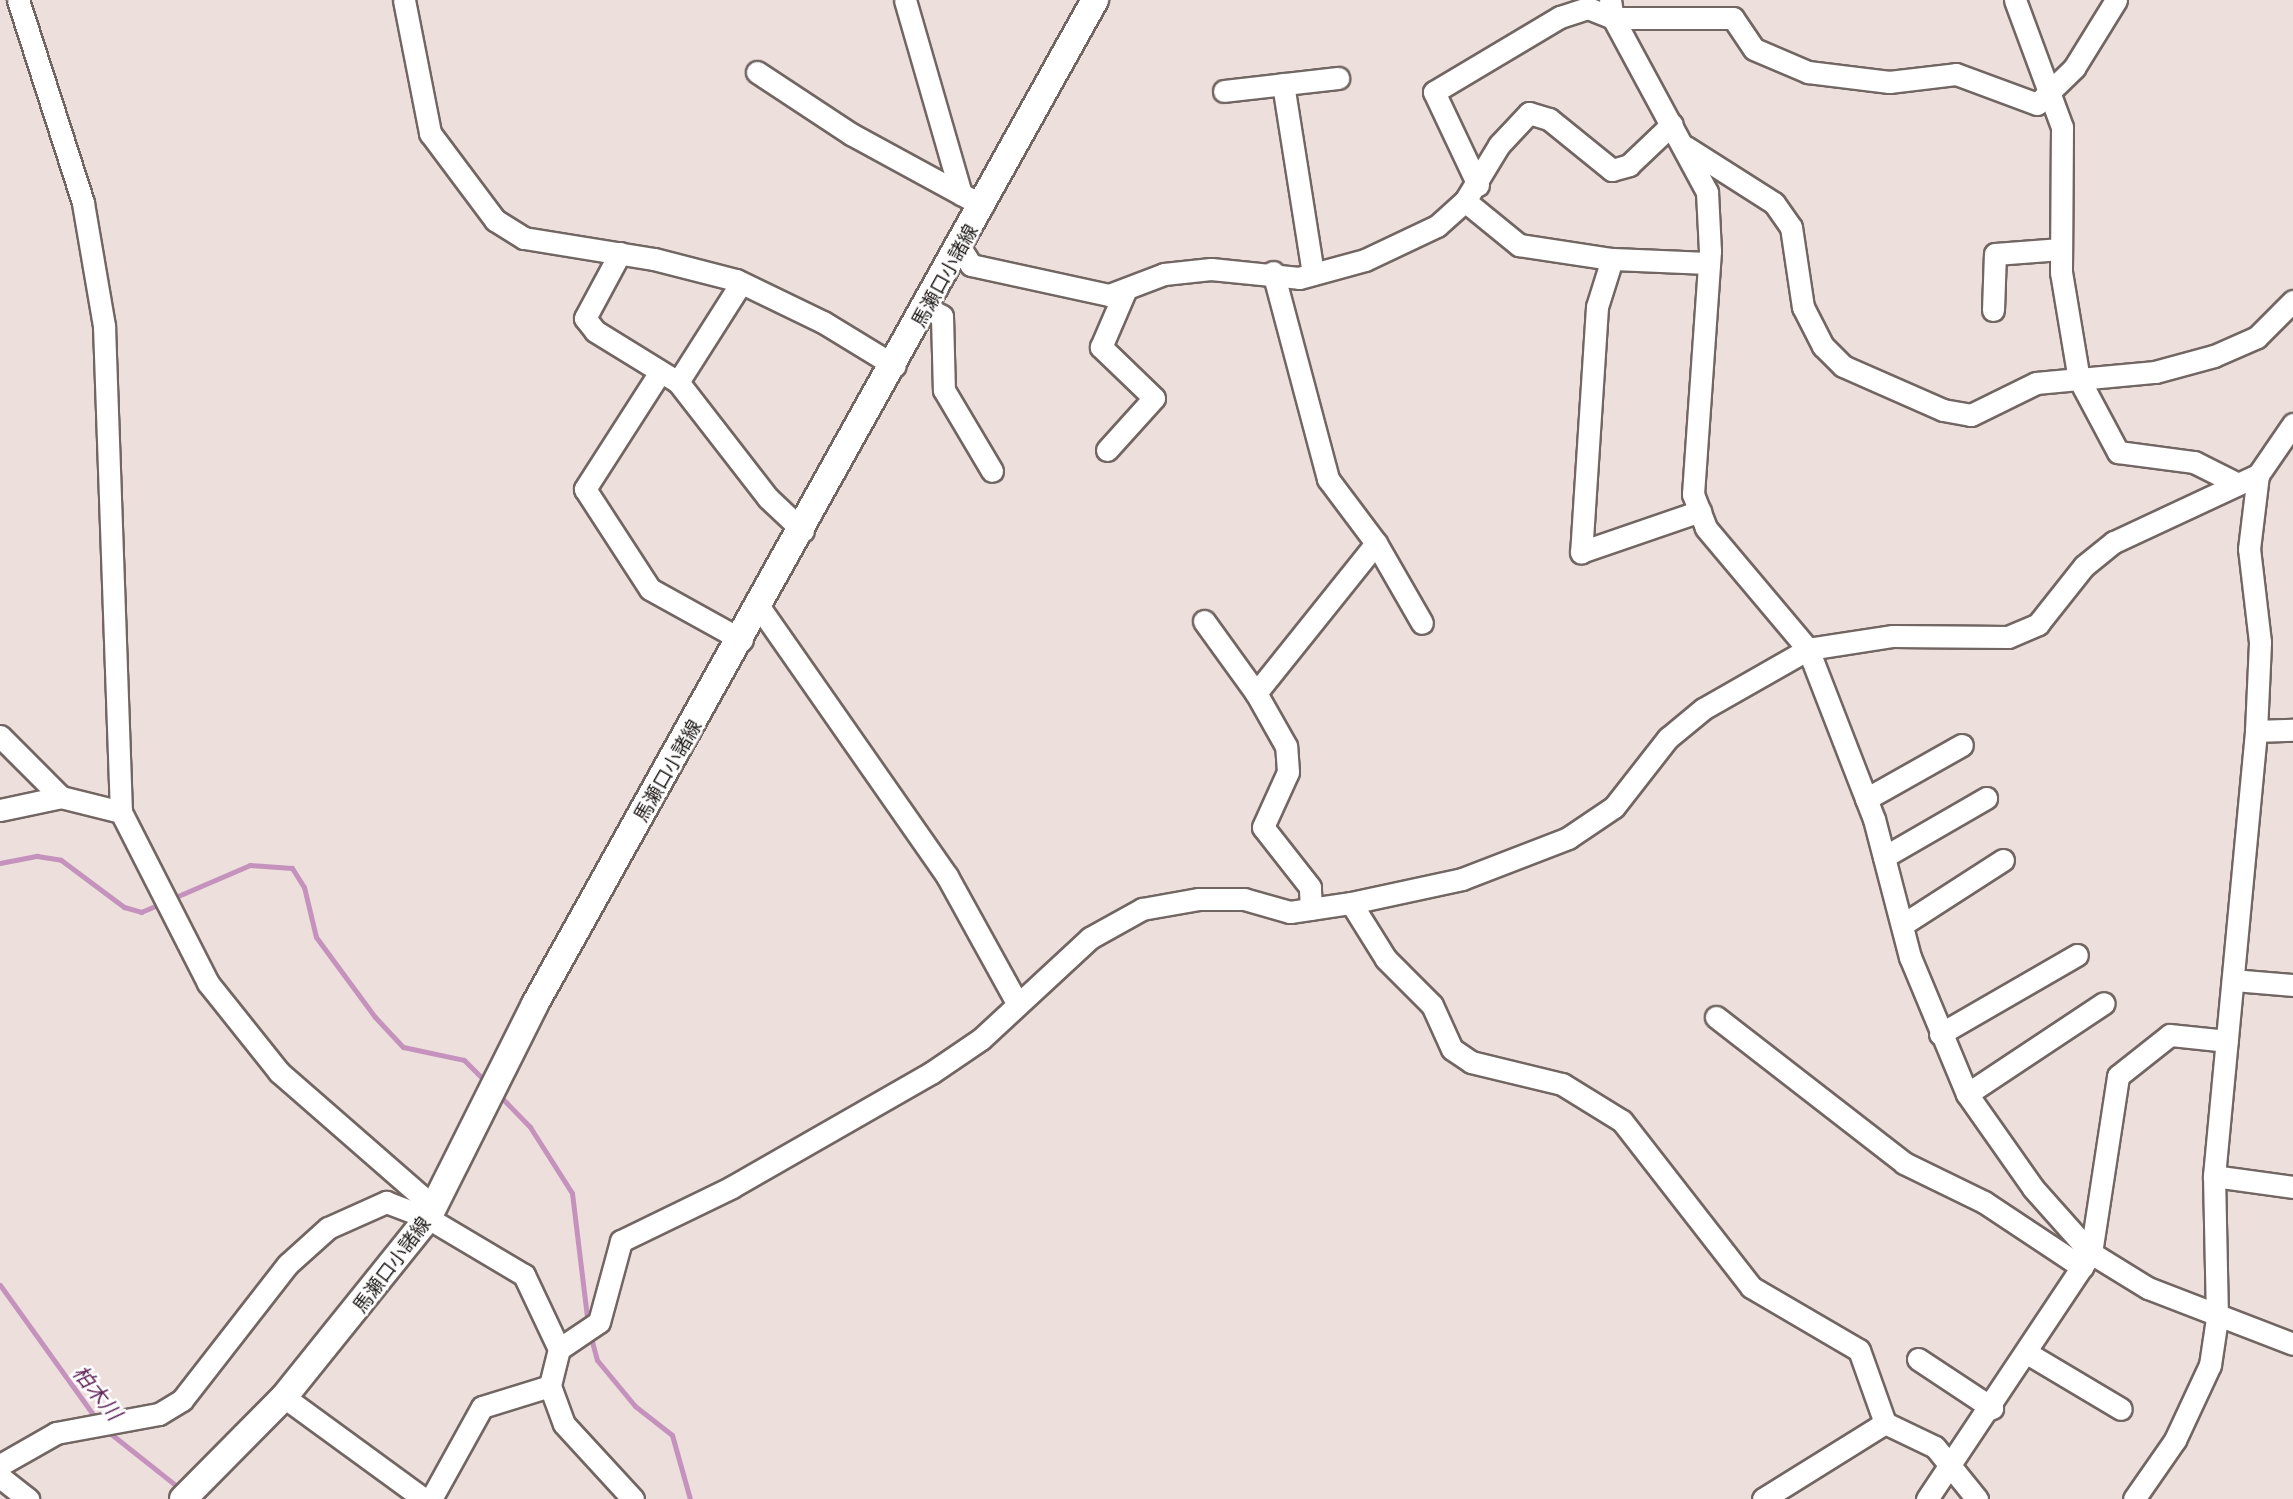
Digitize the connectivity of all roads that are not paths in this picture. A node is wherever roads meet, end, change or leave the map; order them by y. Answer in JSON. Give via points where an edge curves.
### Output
{"nodes":[{"id":1,"x":18,"y":0,"type":"edge"},
{"id":2,"x":404,"y":0,"type":"edge"},
{"id":3,"x":905,"y":0,"type":"edge"},
{"id":4,"x":1095,"y":0,"type":"edge"},
{"id":5,"x":2015,"y":0,"type":"edge"},
{"id":6,"x":2116,"y":0,"type":"edge"},
{"id":7,"x":1611,"y":9,"type":"edge"},
{"id":8,"x":757,"y":72,"type":"dead end"},
{"id":9,"x":1338,"y":78,"type":"dead end"},
{"id":10,"x":1283,"y":84,"type":"junction"},
{"id":11,"x":1224,"y":91,"type":"dead end"},
{"id":12,"x":2047,"y":97,"type":"junction"},
{"id":13,"x":1672,"y":124,"type":"junction"},
{"id":14,"x":1686,"y":147,"type":"junction"},
{"id":15,"x":1472,"y":193,"type":"junction"},
{"id":16,"x":972,"y":200,"type":"junction"},
{"id":17,"x":961,"y":248,"type":"junction"},
{"id":18,"x":2061,"y":249,"type":"junction"},
{"id":19,"x":620,"y":253,"type":"junction"},
{"id":20,"x":1612,"y":259,"type":"junction"},
{"id":21,"x":1709,"y":263,"type":"junction"},
{"id":22,"x":1273,"y":272,"type":"junction"},
{"id":23,"x":1313,"y":274,"type":"junction"},
{"id":24,"x":741,"y":283,"type":"junction"},
{"id":25,"x":1126,"y":289,"type":"junction"},
{"id":26,"x":2293,"y":301,"type":"edge"},
{"id":27,"x":928,"y":308,"type":"junction"},
{"id":28,"x":1993,"y":310,"type":"dead end"},
{"id":29,"x":895,"y":366,"type":"junction"},
{"id":30,"x":669,"y":377,"type":"junction"},
{"id":31,"x":2079,"y":379,"type":"junction"},
{"id":32,"x":2293,"y":424,"type":"edge"},
{"id":33,"x":1107,"y":450,"type":"dead end"},
{"id":34,"x":992,"y":471,"type":"dead end"},
{"id":35,"x":2258,"y":475,"type":"junction"},
{"id":36,"x":2234,"y":482,"type":"junction"},
{"id":37,"x":1700,"y":511,"type":"junction"},
{"id":38,"x":803,"y":531,"type":"junction"},
{"id":39,"x":1376,"y":543,"type":"junction"},
{"id":40,"x":760,"y":608,"type":"junction"},
{"id":41,"x":1204,"y":621,"type":"dead end"},
{"id":42,"x":1422,"y":623,"type":"dead end"},
{"id":43,"x":742,"y":640,"type":"junction"},
{"id":44,"x":1808,"y":649,"type":"junction"},
{"id":45,"x":1256,"y":693,"type":"junction"},
{"id":46,"x":2293,"y":730,"type":"edge"},
{"id":47,"x":2256,"y":731,"type":"junction"},
{"id":48,"x":0,"y":736,"type":"edge"},
{"id":49,"x":1962,"y":745,"type":"dead end"},
{"id":50,"x":61,"y":797,"type":"junction"},
{"id":51,"x":1986,"y":797,"type":"dead end"},
{"id":52,"x":1866,"y":799,"type":"junction"},
{"id":53,"x":0,"y":810,"type":"edge"},
{"id":54,"x":121,"y":812,"type":"junction"},
{"id":55,"x":1884,"y":857,"type":"junction"},
{"id":56,"x":2003,"y":860,"type":"dead end"},
{"id":57,"x":1350,"y":903,"type":"junction"},
{"id":58,"x":1311,"y":909,"type":"junction"},
{"id":59,"x":1902,"y":925,"type":"junction"},
{"id":60,"x":2077,"y":955,"type":"dead end"},
{"id":61,"x":2232,"y":981,"type":"junction"},
{"id":62,"x":2293,"y":985,"type":"edge"},
{"id":63,"x":1017,"y":1003,"type":"junction"},
{"id":64,"x":2104,"y":1003,"type":"dead end"},
{"id":65,"x":1716,"y":1017,"type":"dead end"},
{"id":66,"x":1940,"y":1034,"type":"junction"},
{"id":67,"x":2227,"y":1041,"type":"junction"},
{"id":68,"x":1967,"y":1094,"type":"junction"},
{"id":69,"x":2214,"y":1176,"type":"junction"},
{"id":70,"x":2293,"y":1187,"type":"edge"},
{"id":71,"x":431,"y":1212,"type":"junction"},
{"id":72,"x":2087,"y":1260,"type":"junction"},
{"id":73,"x":2217,"y":1318,"type":"junction"},
{"id":74,"x":2293,"y":1344,"type":"edge"},
{"id":75,"x":559,"y":1349,"type":"junction"},
{"id":76,"x":2027,"y":1353,"type":"junction"},
{"id":77,"x":1918,"y":1359,"type":"dead end"},
{"id":78,"x":550,"y":1386,"type":"junction"},
{"id":79,"x":284,"y":1397,"type":"junction"},
{"id":80,"x":1992,"y":1408,"type":"junction"},
{"id":81,"x":2122,"y":1409,"type":"dead end"},
{"id":82,"x":1885,"y":1423,"type":"junction"},
{"id":83,"x":1952,"y":1463,"type":"junction"},
{"id":84,"x":0,"y":1465,"type":"edge"},
{"id":85,"x":0,"y":1477,"type":"edge"},
{"id":86,"x":28,"y":1499,"type":"edge"},
{"id":87,"x":183,"y":1499,"type":"edge"},
{"id":88,"x":424,"y":1499,"type":"edge"},
{"id":89,"x":431,"y":1499,"type":"edge"},
{"id":90,"x":634,"y":1499,"type":"edge"},
{"id":91,"x":1763,"y":1499,"type":"edge"},
{"id":92,"x":1927,"y":1499,"type":"edge"},
{"id":93,"x":1977,"y":1499,"type":"edge"},
{"id":94,"x":2134,"y":1499,"type":"edge"}],
"edges":[{"from":1,"to":54,"type":"street","via":[[83,203],[104,326]]},
{"from":2,"to":19,"type":"street","via":[[429,133],[495,220],[524,238]]},
{"from":3,"to":16,"type":"street"},
{"from":4,"to":16,"type":"main road","name":"馬瀬口小諸線"},
{"from":5,"to":12,"type":"street"},
{"from":6,"to":12,"type":"street","via":[[2074,68]]},
{"from":7,"to":12,"type":"street","via":[[1733,18],[1754,49],[1808,72],[1889,82],[1956,74],[2037,104]]},
{"from":7,"to":13,"type":"street"},
{"from":7,"to":15,"type":"street","via":[[1588,8],[1560,17],[1434,92]]},
{"from":8,"to":16,"type":"street","via":[[851,134]]},
{"from":9,"to":10,"type":"street"},
{"from":10,"to":11,"type":"street"},
{"from":10,"to":23,"type":"street"},
{"from":12,"to":18,"type":"street","via":[[2062,127]]},
{"from":13,"to":14,"type":"street"},
{"from":13,"to":15,"type":"street","via":[[1629,165],[1612,170],[1549,119],[1529,113],[1499,145]]},
{"from":14,"to":21,"type":"street","via":[[1707,192]]},
{"from":14,"to":31,"type":"street","via":[[1774,203],[1791,227],[1803,307],[1823,346],[1843,366],[1943,410],[1971,415],[2036,383]]},
{"from":15,"to":20,"type":"street","via":[[1519,245]]},
{"from":15,"to":23,"type":"street","via":[[1437,226],[1377,255]]},
{"from":16,"to":17,"type":"main road","name":"馬瀬口小諸線"},
{"from":17,"to":25,"type":"street","via":[[971,265],[1041,284],[1110,295]]},
{"from":17,"to":27,"type":"main road","name":"馬瀬口小諸線"},
{"from":18,"to":28,"type":"street","via":[[1995,254]]},
{"from":18,"to":31,"type":"street"},
{"from":19,"to":24,"type":"street"},
{"from":19,"to":30,"type":"street","via":[[585,318]]},
{"from":20,"to":21,"type":"street"},
{"from":20,"to":37,"type":"street","via":[[1597,307],[1581,552]]},
{"from":21,"to":37,"type":"street","via":[[1692,434],[1693,494]]},
{"from":22,"to":23,"type":"street"},
{"from":22,"to":25,"type":"street","via":[[1164,274]]},
{"from":22,"to":39,"type":"street","via":[[1328,478]]},
{"from":24,"to":29,"type":"street"},
{"from":24,"to":30,"type":"street"},
{"from":25,"to":33,"type":"street","via":[[1101,348],[1154,398]]},
{"from":26,"to":31,"type":"street","via":[[2257,337],[2214,356],[2155,372]]},
{"from":27,"to":29,"type":"main road","name":"馬瀬口小諸線"},
{"from":27,"to":34,"type":"street","via":[[942,316],[944,390]]},
{"from":29,"to":38,"type":"main road","name":"馬瀬口小諸線"},
{"from":30,"to":38,"type":"street","via":[[768,498]]},
{"from":30,"to":43,"type":"street","via":[[585,489],[650,589]]},
{"from":31,"to":36,"type":"street","via":[[2118,452],[2194,462]]},
{"from":32,"to":35,"type":"street"},
{"from":35,"to":36,"type":"street"},
{"from":35,"to":47,"type":"street","via":[[2249,550],[2260,642]]},
{"from":36,"to":44,"type":"street","via":[[2114,542],[2084,566],[2038,624],[2008,637],[1893,636]]},
{"from":37,"to":44,"type":"street","via":[[1706,528]]},
{"from":38,"to":40,"type":"main road","name":"馬瀬口小諸線"},
{"from":39,"to":42,"type":"street"},
{"from":39,"to":45,"type":"street"},
{"from":40,"to":43,"type":"main road","name":"馬瀬口小諸線"},
{"from":40,"to":63,"type":"street","via":[[947,876]]},
{"from":41,"to":45,"type":"street"},
{"from":43,"to":71,"type":"main road","name":"馬瀬口小諸線","via":[[535,1004]]},
{"from":44,"to":52,"type":"street"},
{"from":44,"to":57,"type":"street","via":[[1703,709],[1668,738],[1614,807],[1569,838],[1462,879]]},
{"from":45,"to":58,"type":"street","via":[[1286,746],[1289,772],[1263,827],[1310,887]]},
{"from":46,"to":47,"type":"street"},
{"from":47,"to":61,"type":"street"},
{"from":48,"to":50,"type":"street"},
{"from":49,"to":52,"type":"street"},
{"from":50,"to":53,"type":"street"},
{"from":50,"to":54,"type":"street"},
{"from":51,"to":55,"type":"street"},
{"from":52,"to":55,"type":"street"},
{"from":54,"to":71,"type":"street","via":[[208,983],[279,1072]]},
{"from":55,"to":59,"type":"street"},
{"from":56,"to":59,"type":"street"},
{"from":57,"to":58,"type":"street"},
{"from":57,"to":82,"type":"street","via":[[1386,959],[1432,1005],[1452,1049],[1471,1062],[1562,1084],[1622,1121],[1751,1287],[1859,1350]]},
{"from":58,"to":63,"type":"street","via":[[1290,912],[1244,899],[1199,899],[1142,909],[1090,938]]},
{"from":59,"to":66,"type":"street"},
{"from":60,"to":66,"type":"street"},
{"from":61,"to":62,"type":"street"},
{"from":61,"to":67,"type":"street"},
{"from":63,"to":75,"type":"street","via":[[981,1039],[866,1112],[621,1241],[599,1322]]},
{"from":64,"to":68,"type":"street"},
{"from":65,"to":72,"type":"street","via":[[1904,1163]]},
{"from":66,"to":68,"type":"street"},
{"from":67,"to":69,"type":"street"},
{"from":67,"to":72,"type":"street","via":[[2170,1035],[2118,1076]]},
{"from":68,"to":72,"type":"street"},
{"from":69,"to":70,"type":"street"},
{"from":69,"to":73,"type":"street"},
{"from":71,"to":75,"type":"street","via":[[524,1275]]},
{"from":71,"to":79,"type":"main road","name":"馬瀬口小諸線"},
{"from":71,"to":84,"type":"street","via":[[386,1202],[328,1228],[288,1264],[181,1400],[159,1414],[56,1433]]},
{"from":72,"to":73,"type":"street"},
{"from":72,"to":76,"type":"street"},
{"from":73,"to":74,"type":"street"},
{"from":73,"to":94,"type":"street","via":[[2210,1365],[2175,1440]]},
{"from":75,"to":78,"type":"street"},
{"from":76,"to":80,"type":"street"},
{"from":76,"to":81,"type":"street"},
{"from":77,"to":80,"type":"street"},
{"from":78,"to":89,"type":"street","via":[[482,1407]]},
{"from":78,"to":90,"type":"street","via":[[564,1424]]},
{"from":79,"to":87,"type":"main road","name":"馬瀬口小諸線"},
{"from":79,"to":88,"type":"street"},
{"from":80,"to":83,"type":"street"},
{"from":82,"to":83,"type":"street","via":[[1935,1447]]},
{"from":82,"to":91,"type":"street"},
{"from":83,"to":92,"type":"street"},
{"from":83,"to":93,"type":"street"},
{"from":85,"to":86,"type":"street"}]}
